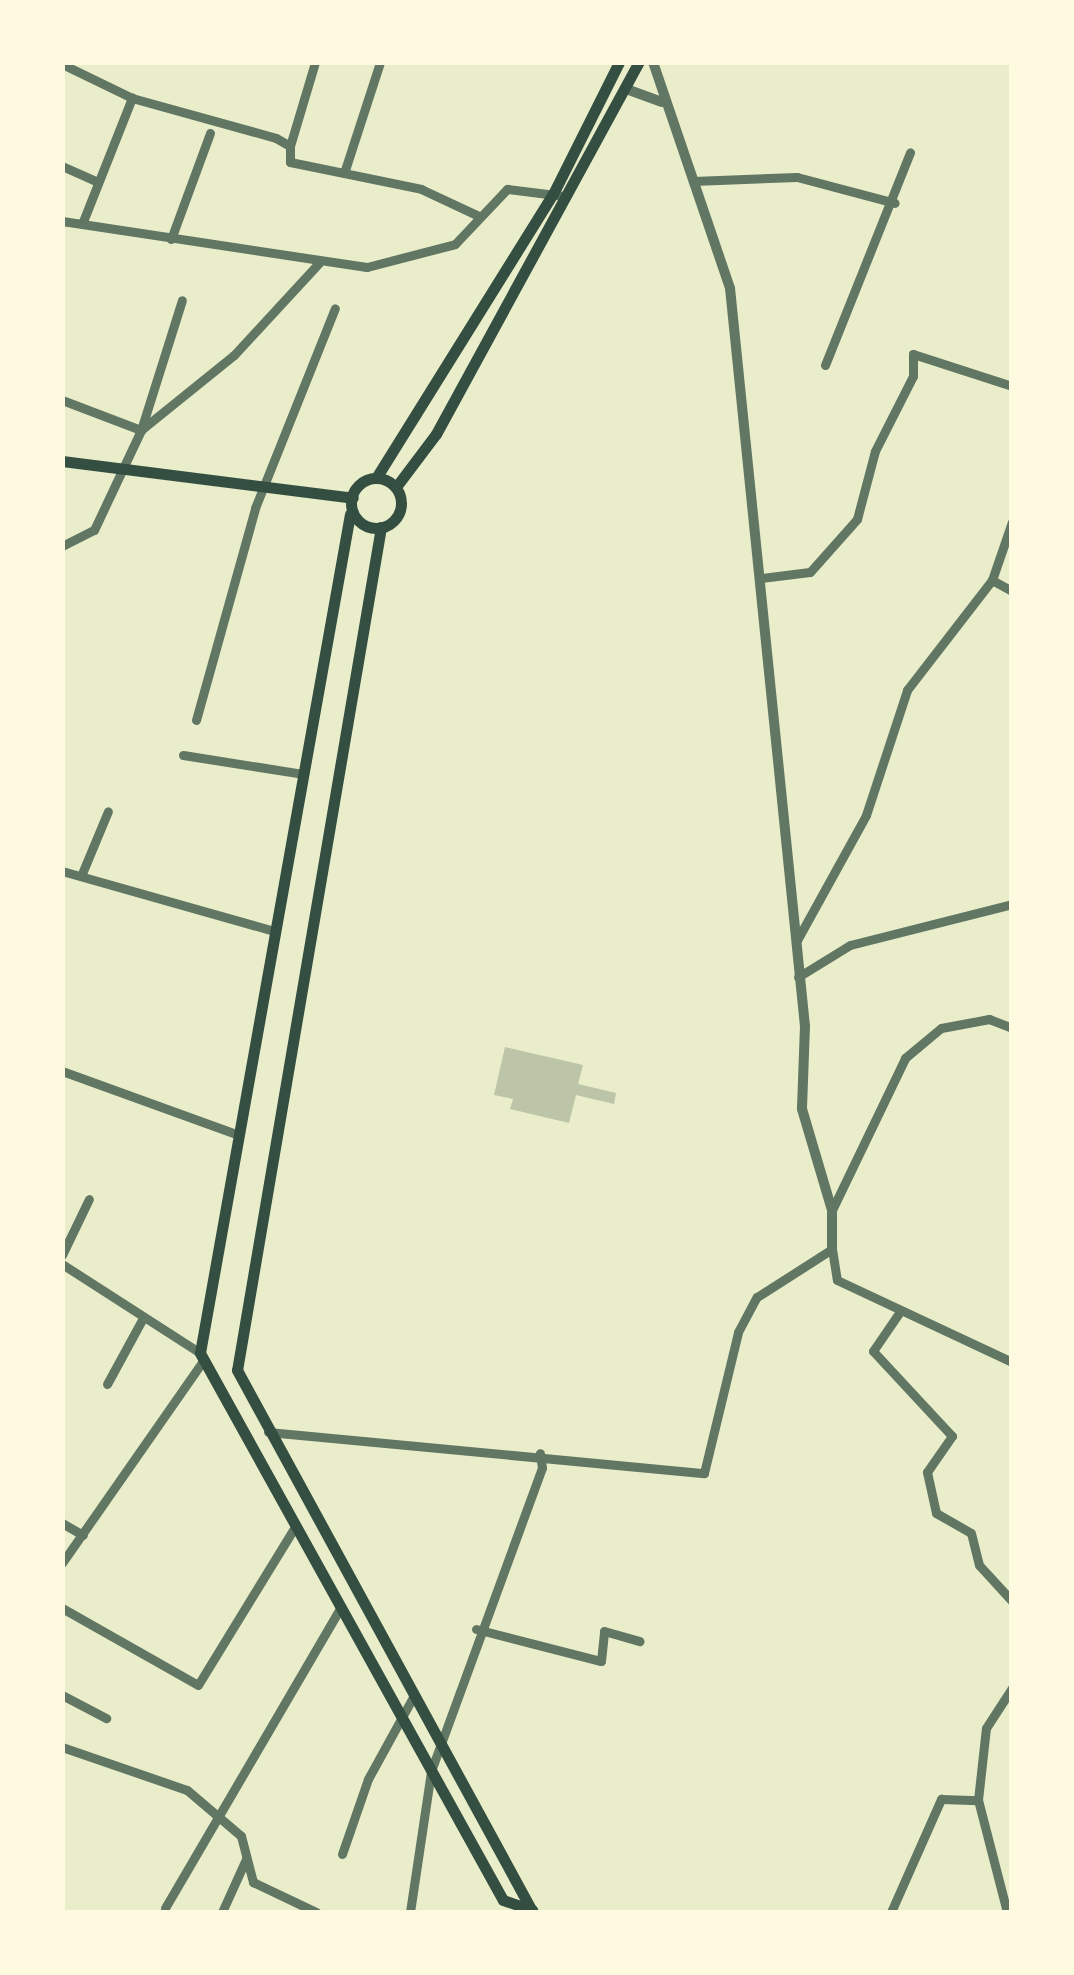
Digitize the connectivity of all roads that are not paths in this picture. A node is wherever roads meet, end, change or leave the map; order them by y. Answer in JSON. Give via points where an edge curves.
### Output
{"nodes":[{"id":1,"x":315,"y":62,"type":"edge"},
{"id":2,"x":380,"y":62,"type":"edge"},
{"id":3,"x":620,"y":62,"type":"edge"},
{"id":4,"x":639,"y":62,"type":"edge"},
{"id":5,"x":652,"y":62,"type":"edge"},
{"id":6,"x":62,"y":64,"type":"edge"},
{"id":7,"x":629,"y":90,"type":"junction"},
{"id":8,"x":132,"y":98,"type":"junction"},
{"id":9,"x":662,"y":102,"type":"junction"},
{"id":10,"x":210,"y":133,"type":"dead end"},
{"id":11,"x":290,"y":146,"type":"junction"},
{"id":12,"x":910,"y":152,"type":"dead end"},
{"id":13,"x":62,"y":166,"type":"edge"},
{"id":14,"x":345,"y":170,"type":"junction"},
{"id":15,"x":95,"y":181,"type":"junction"},
{"id":16,"x":693,"y":181,"type":"junction"},
{"id":17,"x":559,"y":195,"type":"junction"},
{"id":18,"x":895,"y":203,"type":"junction"},
{"id":19,"x":479,"y":216,"type":"junction"},
{"id":20,"x":62,"y":221,"type":"edge"},
{"id":21,"x":82,"y":224,"type":"junction"},
{"id":22,"x":171,"y":239,"type":"junction"},
{"id":23,"x":320,"y":263,"type":"junction"},
{"id":24,"x":182,"y":300,"type":"dead end"},
{"id":25,"x":335,"y":308,"type":"dead end"},
{"id":26,"x":825,"y":365,"type":"dead end"},
{"id":27,"x":1012,"y":386,"type":"edge"},
{"id":28,"x":62,"y":400,"type":"edge"},
{"id":29,"x":141,"y":430,"type":"junction"},
{"id":30,"x":62,"y":460,"type":"edge"},
{"id":31,"x":122,"y":468,"type":"junction"},
{"id":32,"x":376,"y":478,"type":"junction"},
{"id":33,"x":268,"y":486,"type":"junction"},
{"id":34,"x":396,"y":488,"type":"junction"},
{"id":35,"x":353,"y":498,"type":"junction"},
{"id":36,"x":350,"y":514,"type":"junction"},
{"id":37,"x":1012,"y":522,"type":"edge"},
{"id":38,"x":382,"y":526,"type":"junction"},
{"id":39,"x":62,"y":546,"type":"edge"},
{"id":40,"x":761,"y":578,"type":"junction"},
{"id":41,"x":992,"y":580,"type":"junction"},
{"id":42,"x":1012,"y":591,"type":"edge"},
{"id":43,"x":196,"y":720,"type":"dead end"},
{"id":44,"x":183,"y":756,"type":"dead end"},
{"id":45,"x":304,"y":774,"type":"junction"},
{"id":46,"x":108,"y":811,"type":"dead end"},
{"id":47,"x":62,"y":870,"type":"edge"},
{"id":48,"x":81,"y":876,"type":"junction"},
{"id":49,"x":1012,"y":904,"type":"edge"},
{"id":50,"x":274,"y":931,"type":"junction"},
{"id":51,"x":794,"y":944,"type":"junction"},
{"id":52,"x":798,"y":977,"type":"junction"},
{"id":53,"x":1012,"y":1028,"type":"edge"},
{"id":54,"x":62,"y":1071,"type":"edge"},
{"id":55,"x":239,"y":1134,"type":"junction"},
{"id":56,"x":89,"y":1198,"type":"dead end"},
{"id":57,"x":832,"y":1210,"type":"junction"},
{"id":58,"x":832,"y":1249,"type":"junction"},
{"id":59,"x":62,"y":1255,"type":"edge"},
{"id":60,"x":62,"y":1264,"type":"edge"},
{"id":61,"x":899,"y":1313,"type":"junction"},
{"id":62,"x":142,"y":1318,"type":"junction"},
{"id":63,"x":201,"y":1357,"type":"junction"},
{"id":64,"x":1012,"y":1362,"type":"edge"},
{"id":65,"x":107,"y":1384,"type":"dead end"},
{"id":66,"x":265,"y":1432,"type":"junction"},
{"id":67,"x":540,"y":1454,"type":"junction"},
{"id":68,"x":62,"y":1523,"type":"edge"},
{"id":69,"x":293,"y":1530,"type":"junction"},
{"id":70,"x":84,"y":1535,"type":"junction"},
{"id":71,"x":62,"y":1564,"type":"edge"},
{"id":72,"x":1012,"y":1602,"type":"edge"},
{"id":73,"x":62,"y":1608,"type":"edge"},
{"id":74,"x":339,"y":1610,"type":"junction"},
{"id":75,"x":476,"y":1628,"type":"junction"},
{"id":76,"x":640,"y":1641,"type":"dead end"},
{"id":77,"x":1012,"y":1688,"type":"edge"},
{"id":78,"x":62,"y":1695,"type":"edge"},
{"id":79,"x":413,"y":1697,"type":"junction"},
{"id":80,"x":400,"y":1715,"type":"junction"},
{"id":81,"x":106,"y":1718,"type":"dead end"},
{"id":82,"x":443,"y":1746,"type":"junction"},
{"id":83,"x":62,"y":1747,"type":"edge"},
{"id":84,"x":431,"y":1771,"type":"junction"},
{"id":85,"x":978,"y":1800,"type":"junction"},
{"id":86,"x":216,"y":1817,"type":"junction"},
{"id":87,"x":342,"y":1854,"type":"dead end"},
{"id":88,"x":247,"y":1857,"type":"junction"},
{"id":89,"x":165,"y":1908,"type":"dead end"},
{"id":90,"x":532,"y":1911,"type":"edge"},
{"id":91,"x":222,"y":1912,"type":"edge"},
{"id":92,"x":316,"y":1912,"type":"edge"},
{"id":93,"x":410,"y":1912,"type":"edge"},
{"id":94,"x":891,"y":1912,"type":"edge"},
{"id":95,"x":1007,"y":1912,"type":"edge"}],
"edges":[{"from":1,"to":11,"type":"street"},
{"from":2,"to":14,"type":"street"},
{"from":3,"to":17,"type":"main road"},
{"from":4,"to":7,"type":"main road"},
{"from":5,"to":9,"type":"street"},
{"from":6,"to":8,"type":"street"},
{"from":7,"to":9,"type":"street"},
{"from":7,"to":17,"type":"main road"},
{"from":8,"to":11,"type":"street"},
{"from":8,"to":15,"type":"street"},
{"from":9,"to":16,"type":"street"},
{"from":10,"to":22,"type":"street"},
{"from":11,"to":14,"type":"street","via":[[290,162]]},
{"from":12,"to":18,"type":"street"},
{"from":13,"to":15,"type":"street"},
{"from":14,"to":19,"type":"street"},
{"from":15,"to":21,"type":"street"},
{"from":16,"to":18,"type":"street","via":[[797,177]]},
{"from":16,"to":40,"type":"street","via":[[730,288]]},
{"from":17,"to":19,"type":"street","via":[[507,189]]},
{"from":17,"to":32,"type":"main road"},
{"from":17,"to":34,"type":"main road","via":[[436,434]]},
{"from":18,"to":26,"type":"street"},
{"from":19,"to":23,"type":"street","via":[[456,244],[367,267]]},
{"from":20,"to":21,"type":"street"},
{"from":21,"to":22,"type":"street"},
{"from":22,"to":23,"type":"street"},
{"from":23,"to":29,"type":"street","via":[[234,355]]},
{"from":24,"to":29,"type":"street"},
{"from":25,"to":33,"type":"street"},
{"from":27,"to":40,"type":"street","via":[[912,354],[914,376],[876,452],[857,519],[810,572]]},
{"from":28,"to":29,"type":"street"},
{"from":29,"to":31,"type":"street"},
{"from":30,"to":31,"type":"main road"},
{"from":31,"to":33,"type":"main road"},
{"from":31,"to":39,"type":"street","via":[[94,530]]},
{"from":32,"to":34,"type":"main road"},
{"from":32,"to":35,"type":"main road"},
{"from":33,"to":35,"type":"main road"},
{"from":33,"to":43,"type":"street"},
{"from":34,"to":38,"type":"main road","via":[[400,511]]},
{"from":35,"to":36,"type":"main road"},
{"from":36,"to":38,"type":"main road"},
{"from":36,"to":45,"type":"main road"},
{"from":37,"to":41,"type":"street"},
{"from":38,"to":66,"type":"main road","via":[[235,1345]]},
{"from":40,"to":51,"type":"street"},
{"from":41,"to":42,"type":"street"},
{"from":41,"to":51,"type":"street","via":[[907,690],[866,815]]},
{"from":44,"to":45,"type":"street"},
{"from":45,"to":50,"type":"main road"},
{"from":46,"to":48,"type":"street"},
{"from":47,"to":48,"type":"street"},
{"from":48,"to":50,"type":"street"},
{"from":49,"to":52,"type":"street","via":[[850,945]]},
{"from":50,"to":55,"type":"main road"},
{"from":51,"to":52,"type":"street"},
{"from":52,"to":57,"type":"street","via":[[802,1108]]},
{"from":53,"to":57,"type":"street","via":[[989,1019],[941,1028],[905,1058]]},
{"from":54,"to":55,"type":"street"},
{"from":55,"to":63,"type":"main road"},
{"from":56,"to":59,"type":"street"},
{"from":57,"to":58,"type":"street"},
{"from":58,"to":61,"type":"street","via":[[837,1280]]},
{"from":58,"to":67,"type":"street","via":[[757,1297],[738,1332],[704,1473]]},
{"from":60,"to":62,"type":"street"},
{"from":61,"to":64,"type":"street"},
{"from":61,"to":72,"type":"street","via":[[873,1351],[952,1436],[926,1472],[936,1513],[971,1533],[979,1566]]},
{"from":62,"to":63,"type":"street"},
{"from":62,"to":65,"type":"street"},
{"from":63,"to":69,"type":"main road"},
{"from":63,"to":70,"type":"street"},
{"from":66,"to":67,"type":"street"},
{"from":66,"to":79,"type":"main road"},
{"from":67,"to":75,"type":"street","via":[[542,1468]]},
{"from":68,"to":70,"type":"street"},
{"from":69,"to":73,"type":"street","via":[[198,1685]]},
{"from":69,"to":74,"type":"main road"},
{"from":70,"to":71,"type":"street"},
{"from":74,"to":80,"type":"main road"},
{"from":74,"to":86,"type":"street"},
{"from":75,"to":76,"type":"street","via":[[601,1660],[604,1631]]},
{"from":75,"to":82,"type":"street"},
{"from":77,"to":85,"type":"street","via":[[986,1728]]},
{"from":78,"to":81,"type":"street"},
{"from":79,"to":80,"type":"street"},
{"from":79,"to":82,"type":"main road"},
{"from":80,"to":84,"type":"main road"},
{"from":80,"to":87,"type":"street"},
{"from":82,"to":84,"type":"street"},
{"from":82,"to":90,"type":"main road"},
{"from":83,"to":86,"type":"street","via":[[187,1790]]},
{"from":84,"to":90,"type":"main road","via":[[504,1900]]},
{"from":84,"to":93,"type":"street"},
{"from":85,"to":94,"type":"street","via":[[941,1800]]},
{"from":85,"to":95,"type":"street"},
{"from":86,"to":88,"type":"street","via":[[242,1836]]},
{"from":86,"to":89,"type":"street"},
{"from":88,"to":91,"type":"street"},
{"from":88,"to":92,"type":"street","via":[[253,1882]]}]}
